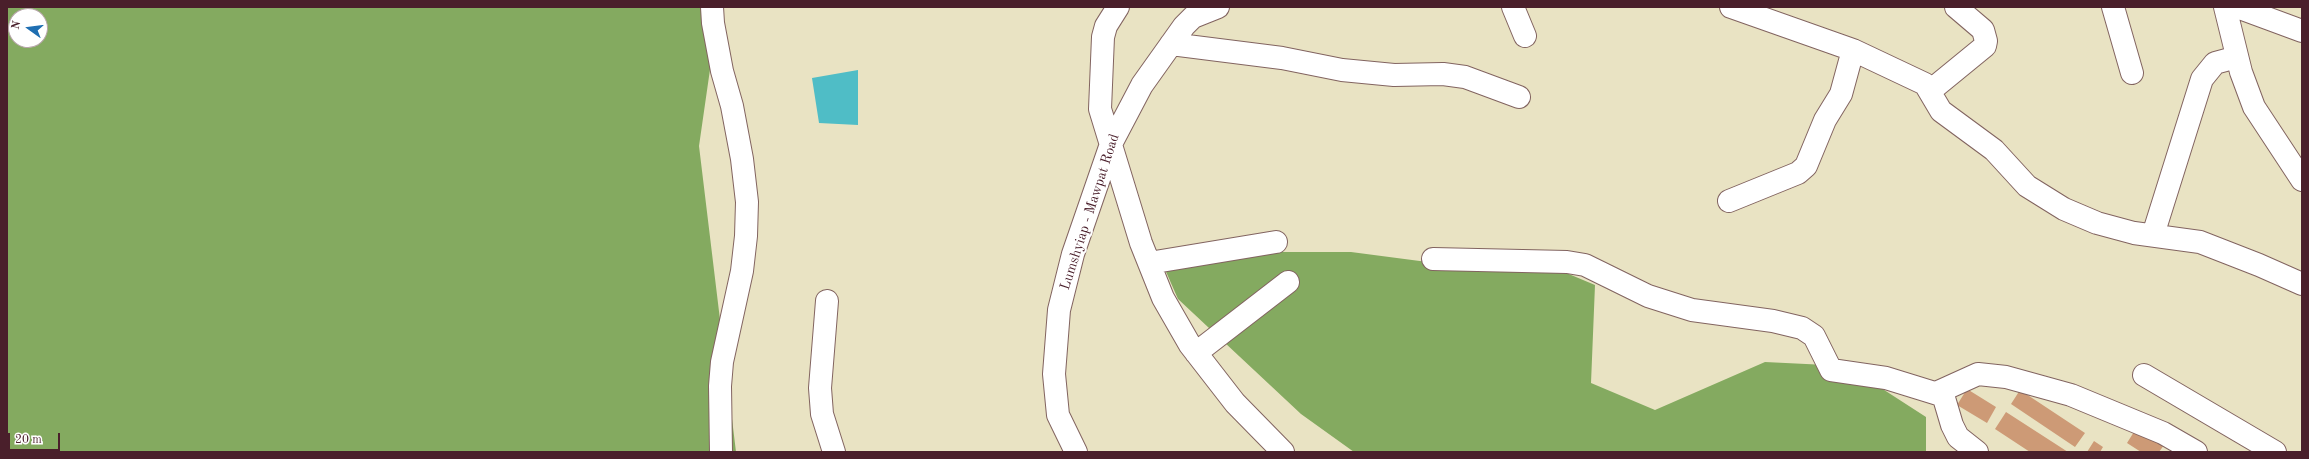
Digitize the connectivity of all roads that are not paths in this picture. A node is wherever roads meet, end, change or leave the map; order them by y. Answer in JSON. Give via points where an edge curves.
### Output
{"nodes":[{"id":1,"x":712,"y":7,"type":"edge"},
{"id":2,"x":1118,"y":7,"type":"edge"},
{"id":3,"x":1218,"y":7,"type":"edge"},
{"id":4,"x":1512,"y":7,"type":"edge"},
{"id":5,"x":1731,"y":7,"type":"edge"},
{"id":6,"x":1956,"y":7,"type":"edge"},
{"id":7,"x":2113,"y":7,"type":"edge"},
{"id":8,"x":2225,"y":7,"type":"edge"},
{"id":9,"x":2237,"y":7,"type":"edge"},
{"id":10,"x":2302,"y":31,"type":"edge"},
{"id":11,"x":1525,"y":36,"type":"dead end"},
{"id":12,"x":1171,"y":44,"type":"junction"},
{"id":13,"x":1853,"y":50,"type":"junction"},
{"id":14,"x":2237,"y":57,"type":"junction"},
{"id":15,"x":2132,"y":73,"type":"dead end"},
{"id":16,"x":1930,"y":91,"type":"junction"},
{"id":17,"x":1519,"y":97,"type":"dead end"},
{"id":18,"x":1111,"y":144,"type":"junction"},
{"id":19,"x":2302,"y":180,"type":"edge"},
{"id":20,"x":1729,"y":201,"type":"dead end"},
{"id":21,"x":2153,"y":235,"type":"junction"},
{"id":22,"x":1276,"y":242,"type":"dead end"},
{"id":23,"x":1433,"y":259,"type":"dead end"},
{"id":24,"x":1149,"y":263,"type":"junction"},
{"id":25,"x":1288,"y":282,"type":"dead end"},
{"id":26,"x":2302,"y":284,"type":"edge"},
{"id":27,"x":827,"y":301,"type":"dead end"},
{"id":28,"x":1196,"y":353,"type":"junction"},
{"id":29,"x":2144,"y":375,"type":"dead end"},
{"id":30,"x":1936,"y":393,"type":"junction"},
{"id":31,"x":722,"y":452,"type":"edge"},
{"id":32,"x":834,"y":452,"type":"edge"},
{"id":33,"x":1076,"y":452,"type":"edge"},
{"id":34,"x":1283,"y":452,"type":"edge"},
{"id":35,"x":1977,"y":452,"type":"edge"},
{"id":36,"x":2196,"y":452,"type":"edge"},
{"id":37,"x":2275,"y":452,"type":"edge"}],
"edges":[{"from":1,"to":31,"type":"street","via":[[721,64],[742,159],[747,202],[742,271],[722,362]]},
{"from":2,"to":18,"type":"street","via":[[1106,26],[1101,49],[1100,109]]},
{"from":3,"to":12,"type":"street","name":"Lumshyiap - Mawpat Road","via":[[1193,18]]},
{"from":4,"to":11,"type":"street"},
{"from":5,"to":13,"type":"street"},
{"from":6,"to":16,"type":"street","via":[[1983,30],[1986,41],[1984,46]]},
{"from":7,"to":15,"type":"street"},
{"from":8,"to":14,"type":"street"},
{"from":9,"to":10,"type":"street"},
{"from":12,"to":17,"type":"street","via":[[1282,58],[1342,70],[1394,75],[1443,74],[1464,77]]},
{"from":12,"to":18,"type":"street","name":"Lumshyiap - Mawpat Road","via":[[1142,85]]},
{"from":13,"to":16,"type":"street","via":[[1925,84]]},
{"from":13,"to":20,"type":"street","via":[[1841,94],[1825,120],[1806,166],[1798,173]]},
{"from":14,"to":19,"type":"street","via":[[2254,107]]},
{"from":14,"to":21,"type":"street","via":[[2216,63],[2202,79]]},
{"from":16,"to":21,"type":"street","via":[[1933,101],[1941,111],[1994,150],[2027,186],[2040,195],[2097,223],[2134,233]]},
{"from":18,"to":24,"type":"street","via":[[1125,195]]},
{"from":18,"to":33,"type":"street","name":"Lumshyiap - Mawpat Road","via":[[1074,254],[1059,310],[1056,335],[1055,400],[1064,430]]},
{"from":21,"to":26,"type":"street","via":[[2200,242]]},
{"from":22,"to":24,"type":"street"},
{"from":23,"to":30,"type":"street","via":[[1567,262],[1585,265],[1648,296],[1692,310],[1773,321],[1802,328],[1814,336],[1831,370],[1886,378]]},
{"from":24,"to":28,"type":"street","via":[[1163,298]]},
{"from":25,"to":28,"type":"street"},
{"from":27,"to":32,"type":"street","via":[[820,388],[822,414]]},
{"from":28,"to":34,"type":"street","via":[[1235,403]]},
{"from":29,"to":37,"type":"street"},
{"from":30,"to":35,"type":"street","via":[[1944,398],[1958,436]]},
{"from":30,"to":36,"type":"street","via":[[1978,374],[2006,377],[2071,395],[2163,433]]}]}
